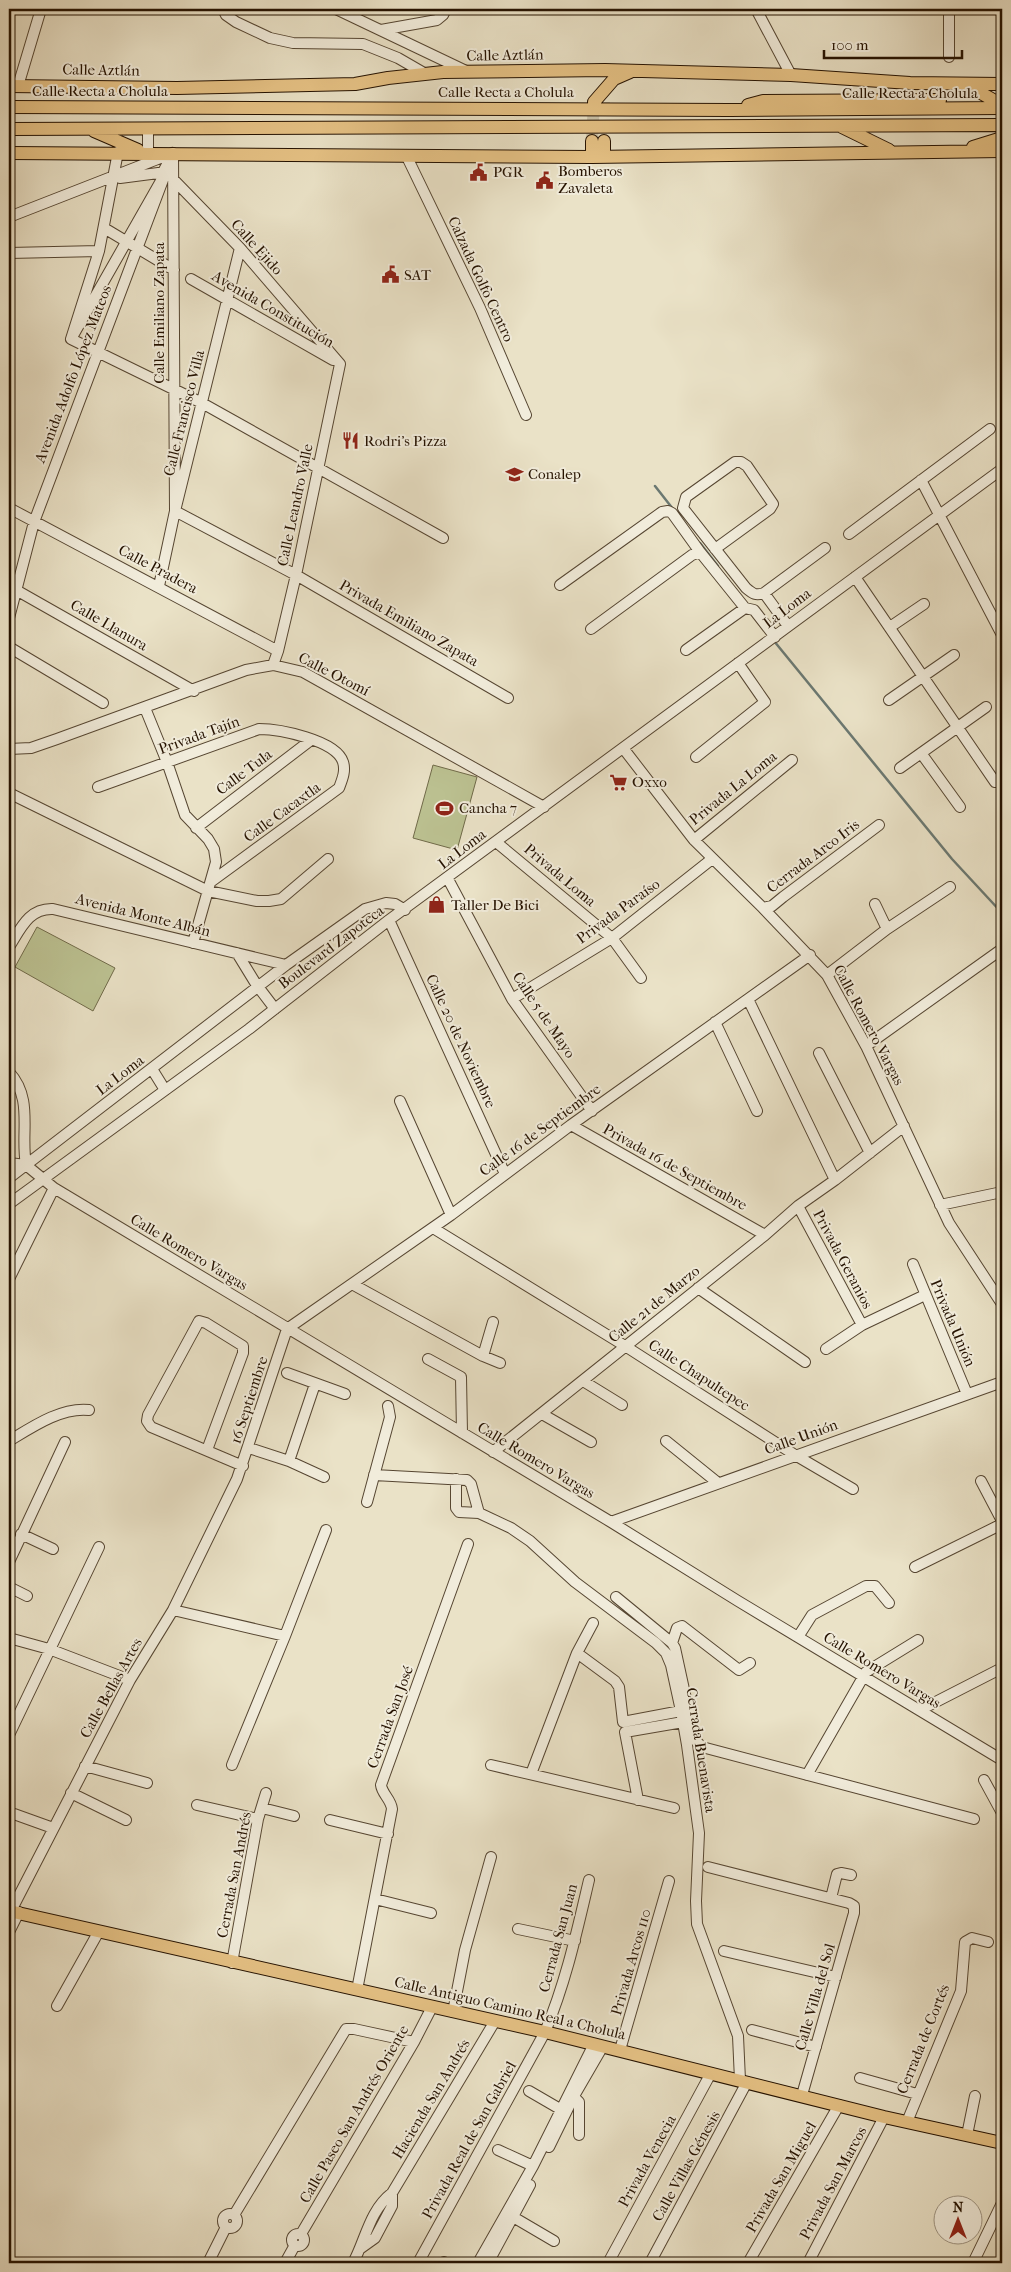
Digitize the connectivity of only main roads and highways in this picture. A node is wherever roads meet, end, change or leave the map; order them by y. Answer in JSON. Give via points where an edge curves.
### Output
{"nodes":[{"id":1,"x":589,"y":70,"type":"junction"},
{"id":2,"x":634,"y":71,"type":"junction"},
{"id":3,"x":910,"y":83,"type":"junction"},
{"id":4,"x":963,"y":83,"type":"junction"},
{"id":5,"x":1002,"y":84,"type":"edge"},
{"id":6,"x":13,"y":86,"type":"edge"},
{"id":7,"x":874,"y":99,"type":"junction"},
{"id":8,"x":1000,"y":104,"type":"edge"},
{"id":9,"x":9,"y":107,"type":"edge"},
{"id":10,"x":729,"y":110,"type":"junction"},
{"id":11,"x":1002,"y":125,"type":"edge"},
{"id":12,"x":840,"y":126,"type":"junction"},
{"id":13,"x":9,"y":129,"type":"edge"},
{"id":14,"x":90,"y":129,"type":"junction"},
{"id":15,"x":1002,"y":138,"type":"edge"},
{"id":16,"x":598,"y":141,"type":"tunnel mouth"},
{"id":17,"x":958,"y":151,"type":"junction"},
{"id":18,"x":1002,"y":151,"type":"edge"},
{"id":19,"x":9,"y":152,"type":"edge"},
{"id":20,"x":893,"y":152,"type":"junction"},
{"id":21,"x":149,"y":155,"type":"junction"},
{"id":22,"x":598,"y":157,"type":"junction"},
{"id":23,"x":13,"y":1911,"type":"edge"},
{"id":24,"x":1002,"y":2143,"type":"edge"}],
"edges":[{"from":1,"to":2,"type":"main road","name":"Calle Aztlán"},
{"from":1,"to":2,"type":"main road","via":[[596,77],[599,100],[614,79]]},
{"from":1,"to":6,"type":"main road","name":"Calle Aztlán","via":[[424,73],[355,84],[177,88]]},
{"from":2,"to":3,"type":"main road","name":"Calle Aztlán","via":[[791,75]]},
{"from":3,"to":4,"type":"main road","name":"Calle Aztlán"},
{"from":3,"to":7,"type":"main road"},
{"from":4,"to":5,"type":"main road","name":"Calle Aztlán"},
{"from":4,"to":8,"type":"main road"},
{"from":7,"to":8,"type":"main road"},
{"from":7,"to":10,"type":"main road","via":[[763,101]]},
{"from":8,"to":10,"type":"main road","name":"Calle Recta a Cholula"},
{"from":9,"to":10,"type":"main road","name":"Calle Recta a Cholula"},
{"from":11,"to":12,"type":"main road"},
{"from":12,"to":14,"type":"main road"},
{"from":12,"to":20,"type":"main road"},
{"from":13,"to":14,"type":"main road"},
{"from":14,"to":21,"type":"main road"},
{"from":15,"to":17,"type":"main road"},
{"from":16,"to":22,"type":"main road"},
{"from":17,"to":18,"type":"main road"},
{"from":17,"to":20,"type":"main road"},
{"from":19,"to":21,"type":"main road"},
{"from":20,"to":22,"type":"main road"},
{"from":21,"to":22,"type":"main road"},
{"from":23,"to":24,"type":"main road","name":"Calle Antiguo Camino Real a Cholula","via":[[545,2032],[884,2117]]}]}
